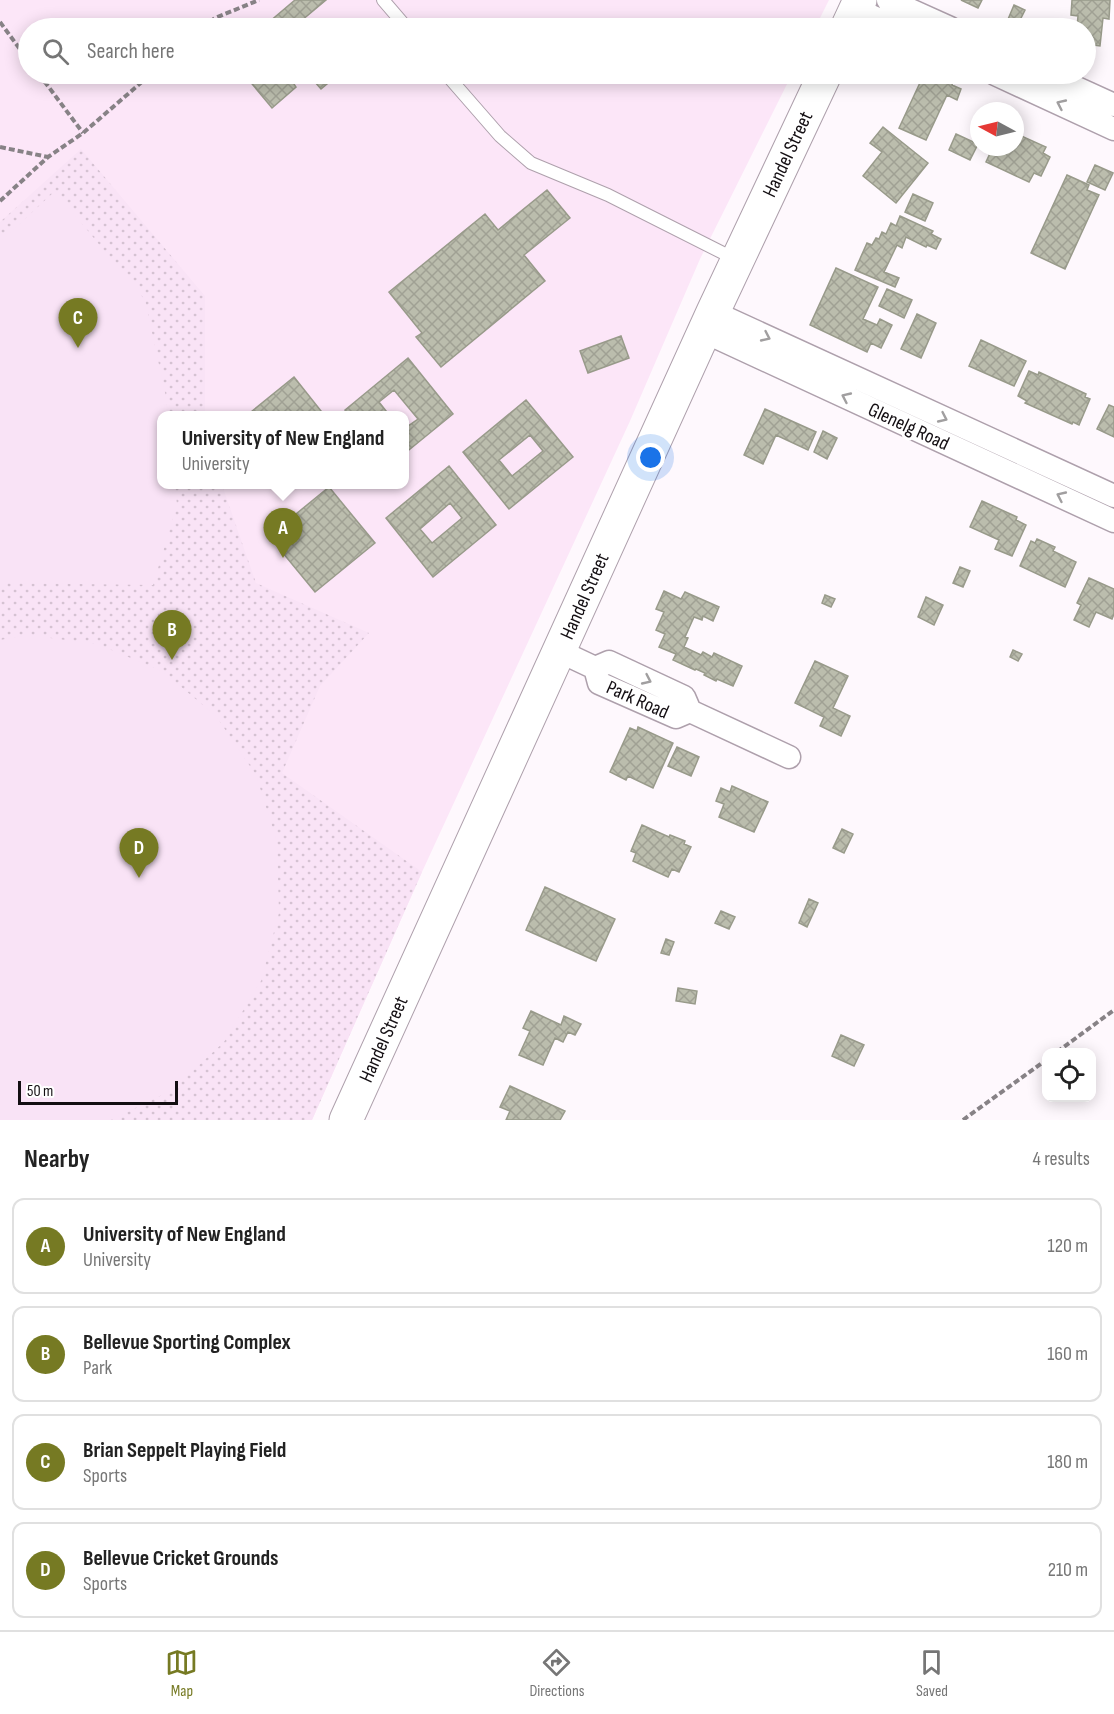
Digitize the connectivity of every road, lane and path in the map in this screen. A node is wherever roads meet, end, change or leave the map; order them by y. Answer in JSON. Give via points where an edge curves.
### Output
{"nodes":[{"id":1,"x":259,"y":0,"type":"edge"},
{"id":2,"x":383,"y":0,"type":"edge"},
{"id":3,"x":888,"y":0,"type":"edge"},
{"id":4,"x":854,"y":13,"type":"edge"},
{"id":5,"x":215,"y":18,"type":"edge"},
{"id":6,"x":398,"y":18,"type":"edge"},
{"id":7,"x":868,"y":18,"type":"edge"},
{"id":8,"x":928,"y":18,"type":"edge"},
{"id":9,"x":0,"y":22,"type":"edge"},
{"id":10,"x":18,"y":46,"type":"edge"},
{"id":11,"x":46,"y":84,"type":"edge"},
{"id":12,"x":140,"y":84,"type":"edge"},
{"id":13,"x":455,"y":84,"type":"edge"},
{"id":14,"x":820,"y":84,"type":"edge"},
{"id":15,"x":1017,"y":84,"type":"edge"},
{"id":16,"x":1068,"y":84,"type":"edge"},
{"id":17,"x":1114,"y":105,"type":"edge"},
{"id":18,"x":1114,"y":129,"type":"edge"},
{"id":19,"x":83,"y":133,"type":"junction"},
{"id":20,"x":0,"y":147,"type":"edge"},
{"id":21,"x":48,"y":157,"type":"junction"},
{"id":22,"x":0,"y":201,"type":"edge"},
{"id":23,"x":737,"y":260,"type":"junction"},
{"id":24,"x":709,"y":322,"type":"junction"},
{"id":25,"x":1114,"y":496,"type":"edge"},
{"id":26,"x":1114,"y":521,"type":"edge"},
{"id":27,"x":559,"y":651,"type":"junction"},
{"id":28,"x":789,"y":757,"type":"dead end"},
{"id":29,"x":1114,"y":1010,"type":"edge"},
{"id":30,"x":1064,"y":1048,"type":"edge"},
{"id":31,"x":1042,"y":1064,"type":"edge"},
{"id":32,"x":346,"y":1120,"type":"edge"},
{"id":33,"x":963,"y":1120,"type":"edge"}],
"edges":[{"from":1,"to":5,"type":"path"},
{"from":2,"to":6,"type":"lane"},
{"from":3,"to":8,"type":"street"},
{"from":4,"to":7,"type":"street"},
{"from":9,"to":10,"type":"path"},
{"from":11,"to":19,"type":"path"},
{"from":12,"to":19,"type":"path"},
{"from":13,"to":23,"type":"lane","via":[[531,163],[608,195]]},
{"from":14,"to":23,"type":"street","name":"Handel Street"},
{"from":18,"to":15,"type":"street","one_way":true},
{"from":16,"to":17,"type":"street"},
{"from":19,"to":21,"type":"path"},
{"from":20,"to":21,"type":"path"},
{"from":21,"to":22,"type":"path"},
{"from":23,"to":24,"type":"street","name":"Handel Street"},
{"from":24,"to":25,"type":"street","name":"Glenelg Road","one_way":true},
{"from":26,"to":24,"type":"street","name":"Glenelg Road","one_way":true},
{"from":24,"to":27,"type":"street","name":"Handel Street"},
{"from":27,"to":28,"type":"street","name":"Park Road","via":[[595,668],[599,683],[676,717],[690,711]]},
{"from":27,"to":32,"type":"street","name":"Handel Street"},
{"from":29,"to":30,"type":"path"},
{"from":31,"to":33,"type":"path"}]}
